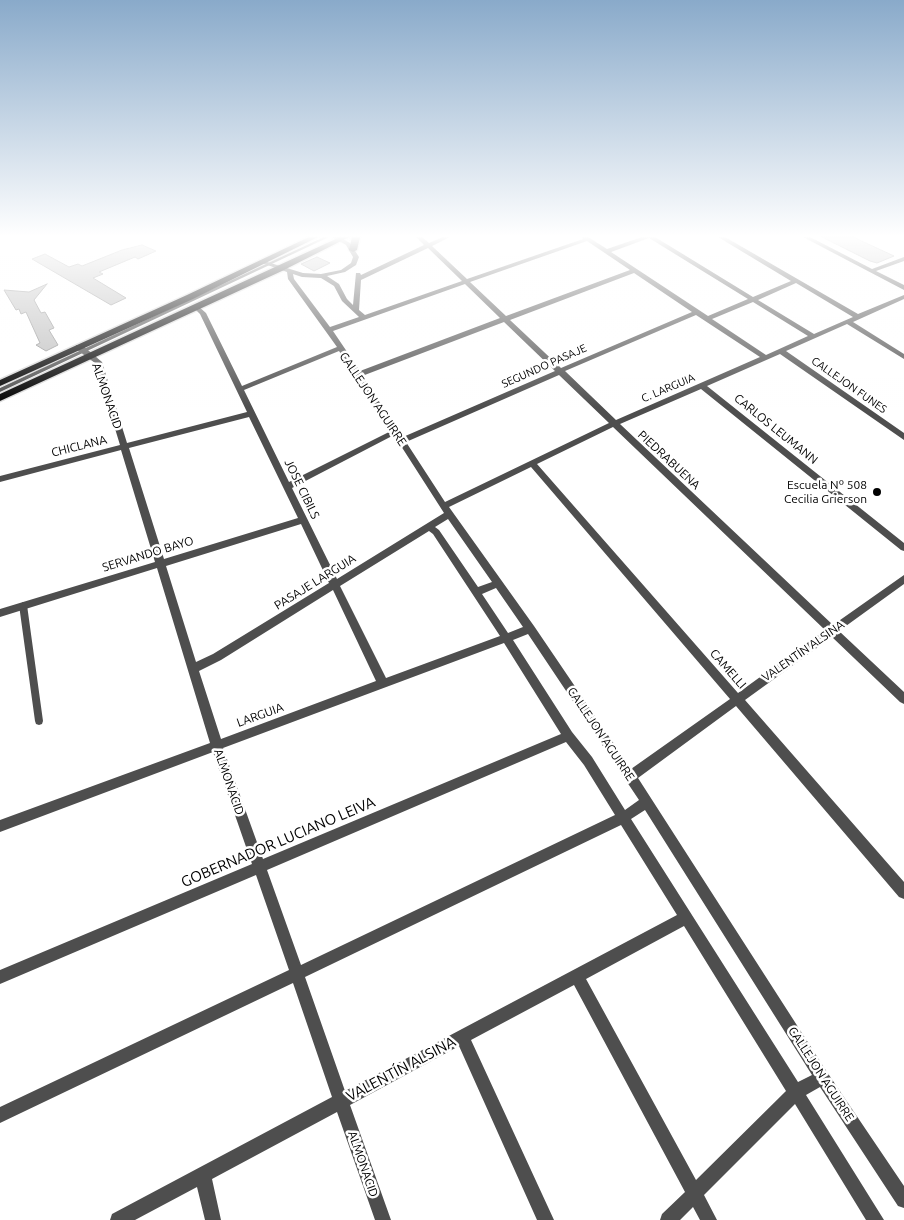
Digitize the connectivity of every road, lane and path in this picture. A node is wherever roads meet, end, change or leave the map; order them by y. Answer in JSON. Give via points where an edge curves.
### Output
{"nodes":[{"id":1,"x":202,"y":294,"type":"edge"},
{"id":2,"x":225,"y":294,"type":"edge"},
{"id":3,"x":302,"y":294,"type":"edge"},
{"id":4,"x":341,"y":294,"type":"edge"},
{"id":5,"x":357,"y":294,"type":"edge"},
{"id":6,"x":431,"y":294,"type":"edge"},
{"id":7,"x":479,"y":294,"type":"edge"},
{"id":8,"x":571,"y":294,"type":"edge"},
{"id":9,"x":670,"y":294,"type":"edge"},
{"id":10,"x":743,"y":294,"type":"edge"},
{"id":11,"x":767,"y":294,"type":"edge"},
{"id":12,"x":818,"y":294,"type":"edge"},
{"id":13,"x":904,"y":297,"type":"edge"},
{"id":14,"x":753,"y":300,"type":"junction"},
{"id":15,"x":196,"y":307,"type":"junction"},
{"id":16,"x":356,"y":310,"type":"junction"},
{"id":17,"x":697,"y":312,"type":"junction"},
{"id":18,"x":363,"y":317,"type":"junction"},
{"id":19,"x":858,"y":318,"type":"junction"},
{"id":20,"x":506,"y":319,"type":"junction"},
{"id":21,"x":707,"y":319,"type":"junction"},
{"id":22,"x":848,"y":322,"type":"junction"},
{"id":23,"x":328,"y":330,"type":"junction"},
{"id":24,"x":813,"y":336,"type":"junction"},
{"id":25,"x":339,"y":349,"type":"junction"},
{"id":26,"x":86,"y":351,"type":"junction"},
{"id":27,"x":781,"y":351,"type":"junction"},
{"id":28,"x":764,"y":357,"type":"junction"},
{"id":29,"x":904,"y":357,"type":"edge"},
{"id":30,"x":560,"y":371,"type":"junction"},
{"id":31,"x":357,"y":375,"type":"junction"},
{"id":32,"x":0,"y":383,"type":"edge"},
{"id":33,"x":702,"y":386,"type":"junction"},
{"id":34,"x":0,"y":390,"type":"edge"},
{"id":35,"x":239,"y":390,"type":"junction"},
{"id":36,"x":0,"y":398,"type":"edge"},
{"id":37,"x":250,"y":414,"type":"junction"},
{"id":38,"x":613,"y":424,"type":"junction"},
{"id":39,"x":394,"y":432,"type":"junction"},
{"id":40,"x":904,"y":437,"type":"edge"},
{"id":41,"x":401,"y":441,"type":"junction"},
{"id":42,"x":124,"y":447,"type":"junction"},
{"id":43,"x":532,"y":462,"type":"junction"},
{"id":44,"x":0,"y":479,"type":"edge"},
{"id":45,"x":288,"y":486,"type":"junction"},
{"id":46,"x":446,"y":510,"type":"junction"},
{"id":47,"x":304,"y":520,"type":"junction"},
{"id":48,"x":429,"y":526,"type":"junction"},
{"id":49,"x":904,"y":548,"type":"edge"},
{"id":50,"x":159,"y":563,"type":"junction"},
{"id":51,"x":904,"y":579,"type":"edge"},
{"id":52,"x":498,"y":584,"type":"junction"},
{"id":53,"x":335,"y":585,"type":"junction"},
{"id":54,"x":476,"y":592,"type":"junction"},
{"id":55,"x":23,"y":606,"type":"junction"},
{"id":56,"x":0,"y":613,"type":"edge"},
{"id":57,"x":530,"y":629,"type":"junction"},
{"id":58,"x":832,"y":630,"type":"junction"},
{"id":59,"x":507,"y":639,"type":"junction"},
{"id":60,"x":193,"y":669,"type":"junction"},
{"id":61,"x":383,"y":684,"type":"junction"},
{"id":62,"x":736,"y":699,"type":"junction"},
{"id":63,"x":904,"y":699,"type":"edge"},
{"id":64,"x":39,"y":721,"type":"dead end"},
{"id":65,"x":568,"y":736,"type":"junction"},
{"id":66,"x":217,"y":746,"type":"junction"},
{"id":67,"x":630,"y":777,"type":"junction"},
{"id":68,"x":647,"y":802,"type":"junction"},
{"id":69,"x":623,"y":818,"type":"junction"},
{"id":70,"x":0,"y":826,"type":"edge"},
{"id":71,"x":259,"y":868,"type":"junction"},
{"id":72,"x":904,"y":892,"type":"edge"},
{"id":73,"x":685,"y":918,"type":"junction"},
{"id":74,"x":296,"y":974,"type":"junction"},
{"id":75,"x":0,"y":977,"type":"edge"},
{"id":76,"x":577,"y":978,"type":"junction"},
{"id":77,"x":462,"y":1037,"type":"junction"},
{"id":78,"x":822,"y":1077,"type":"junction"},
{"id":79,"x":795,"y":1093,"type":"junction"},
{"id":80,"x":341,"y":1100,"type":"junction"},
{"id":81,"x":0,"y":1115,"type":"edge"},
{"id":82,"x":203,"y":1175,"type":"junction"},
{"id":83,"x":695,"y":1194,"type":"junction"},
{"id":84,"x":904,"y":1200,"type":"edge"},
{"id":85,"x":118,"y":1220,"type":"edge"},
{"id":86,"x":213,"y":1220,"type":"edge"},
{"id":87,"x":383,"y":1220,"type":"edge"},
{"id":88,"x":546,"y":1220,"type":"edge"},
{"id":89,"x":668,"y":1220,"type":"edge"},
{"id":90,"x":709,"y":1220,"type":"edge"},
{"id":91,"x":876,"y":1220,"type":"edge"}],
"edges":[{"from":1,"to":26,"type":"main road"},
{"from":2,"to":15,"type":"main road"},
{"from":3,"to":23,"type":"street","name":"CALLEJON AGUIRRE"},
{"from":4,"to":16,"type":"street"},
{"from":5,"to":16,"type":"street"},
{"from":6,"to":18,"type":"street"},
{"from":7,"to":20,"type":"street","name":"PIEDRABUENA"},
{"from":8,"to":20,"type":"street"},
{"from":9,"to":17,"type":"street"},
{"from":10,"to":14,"type":"street"},
{"from":11,"to":14,"type":"street"},
{"from":12,"to":19,"type":"street"},
{"from":13,"to":19,"type":"street","name":"C. LARGUIA"},
{"from":14,"to":21,"type":"street"},
{"from":14,"to":24,"type":"street"},
{"from":15,"to":26,"type":"main road"},
{"from":15,"to":35,"type":"street","name":"JOSE CIBILS","via":[[203,313]]},
{"from":16,"to":18,"type":"street"},
{"from":17,"to":21,"type":"street"},
{"from":17,"to":30,"type":"street","name":"SEGUNDO PASAJE"},
{"from":18,"to":23,"type":"street"},
{"from":19,"to":22,"type":"street","name":"C. LARGUIA"},
{"from":20,"to":30,"type":"street","name":"PIEDRABUENA"},
{"from":20,"to":31,"type":"street"},
{"from":21,"to":28,"type":"street"},
{"from":22,"to":24,"type":"street","name":"C. LARGUIA"},
{"from":22,"to":29,"type":"street"},
{"from":23,"to":25,"type":"street","name":"CALLEJON AGUIRRE"},
{"from":24,"to":27,"type":"street","name":"C. LARGUIA"},
{"from":25,"to":31,"type":"street","name":"CALLEJON AGUIRRE"},
{"from":25,"to":35,"type":"street"},
{"from":26,"to":32,"type":"main road"},
{"from":26,"to":34,"type":"lane"},
{"from":26,"to":36,"type":"main road"},
{"from":26,"to":42,"type":"street","name":"ALMONACID","via":[[98,362]]},
{"from":27,"to":28,"type":"street","name":"C. LARGUIA"},
{"from":27,"to":40,"type":"street","name":"CALLEJON FUNES"},
{"from":28,"to":33,"type":"street","name":"C. LARGUIA"},
{"from":30,"to":38,"type":"street","name":"PIEDRABUENA"},
{"from":30,"to":41,"type":"street","name":"SEGUNDO PASAJE"},
{"from":31,"to":39,"type":"street","name":"CALLEJON AGUIRRE"},
{"from":33,"to":38,"type":"street","name":"C. LARGUIA"},
{"from":33,"to":49,"type":"street","name":"CARLOS LEUMANN"},
{"from":35,"to":37,"type":"street","name":"JOSE CIBILS"},
{"from":37,"to":42,"type":"street","name":"CHICLANA"},
{"from":37,"to":45,"type":"street","name":"JOSE CIBILS"},
{"from":38,"to":43,"type":"street","name":"C. LARGUIA"},
{"from":38,"to":58,"type":"street","name":"PIEDRABUENA"},
{"from":39,"to":41,"type":"street","name":"CALLEJON AGUIRRE"},
{"from":39,"to":45,"type":"street"},
{"from":41,"to":46,"type":"street","name":"CALLEJON AGUIRRE"},
{"from":42,"to":44,"type":"street","name":"CHICLANA"},
{"from":42,"to":50,"type":"street","name":"ALMONACID"},
{"from":43,"to":46,"type":"street","name":"C. LARGUIA"},
{"from":43,"to":62,"type":"street","name":"CAMELLI"},
{"from":45,"to":47,"type":"street","name":"JOSE CIBILS"},
{"from":46,"to":48,"type":"street","name":"PASAJE LARGUIA"},
{"from":46,"to":52,"type":"street","name":"CALLEJON AGUIRRE"},
{"from":47,"to":50,"type":"street","name":"SERVANDO BAYO"},
{"from":47,"to":53,"type":"street","name":"JOSE CIBILS"},
{"from":48,"to":53,"type":"street","name":"PASAJE LARGUIA"},
{"from":48,"to":54,"type":"street"},
{"from":50,"to":55,"type":"street","name":"SERVANDO BAYO"},
{"from":50,"to":60,"type":"street","name":"ALMONACID"},
{"from":51,"to":58,"type":"street","name":"VALENTÍN ALSINA"},
{"from":52,"to":54,"type":"street"},
{"from":52,"to":57,"type":"street","name":"CALLEJON AGUIRRE"},
{"from":53,"to":60,"type":"street","name":"PASAJE LARGUIA"},
{"from":53,"to":61,"type":"street","name":"JOSE CIBILS"},
{"from":54,"to":59,"type":"street"},
{"from":55,"to":56,"type":"street","name":"SERVANDO BAYO"},
{"from":55,"to":64,"type":"lane"},
{"from":57,"to":59,"type":"street","name":"LARGUIA"},
{"from":57,"to":67,"type":"street","name":"CALLEJON AGUIRRE"},
{"from":58,"to":62,"type":"street","name":"VALENTÍN ALSINA"},
{"from":58,"to":63,"type":"street","name":"PIEDRABUENA"},
{"from":59,"to":61,"type":"street","name":"LARGUIA"},
{"from":59,"to":65,"type":"street"},
{"from":60,"to":66,"type":"street","name":"ALMONACID"},
{"from":61,"to":66,"type":"street","name":"LARGUIA"},
{"from":62,"to":67,"type":"street","name":"VALENTÍN ALSINA"},
{"from":62,"to":72,"type":"street","name":"CAMELLI"},
{"from":65,"to":69,"type":"street","via":[[588,761]]},
{"from":65,"to":71,"type":"street","name":"GOBERNADOR LUCIANO LEIVA"},
{"from":66,"to":70,"type":"street","name":"LARGUIA"},
{"from":66,"to":71,"type":"street","name":"ALMONACID"},
{"from":67,"to":68,"type":"street","name":"CALLEJON AGUIRRE"},
{"from":68,"to":69,"type":"street"},
{"from":68,"to":78,"type":"street","name":"CALLEJON AGUIRRE"},
{"from":69,"to":73,"type":"street"},
{"from":69,"to":74,"type":"street"},
{"from":71,"to":74,"type":"street","name":"ALMONACID"},
{"from":71,"to":75,"type":"street","name":"GOBERNADOR LUCIANO LEIVA"},
{"from":73,"to":76,"type":"street","name":"VALENTÍN ALSINA"},
{"from":73,"to":79,"type":"street"},
{"from":74,"to":80,"type":"street","name":"ALMONACID"},
{"from":74,"to":81,"type":"street"},
{"from":76,"to":77,"type":"street","name":"VALENTÍN ALSINA"},
{"from":76,"to":83,"type":"street"},
{"from":77,"to":80,"type":"street","name":"VALENTÍN ALSINA"},
{"from":77,"to":88,"type":"street"},
{"from":78,"to":79,"type":"street"},
{"from":78,"to":84,"type":"street","name":"CALLEJON AGUIRRE"},
{"from":79,"to":83,"type":"street"},
{"from":79,"to":91,"type":"street"},
{"from":80,"to":82,"type":"street","name":"VALENTÍN ALSINA"},
{"from":80,"to":87,"type":"street","name":"ALMONACID"},
{"from":82,"to":85,"type":"street","name":"VALENTÍN ALSINA"},
{"from":82,"to":86,"type":"street"},
{"from":83,"to":89,"type":"street"},
{"from":83,"to":90,"type":"street"}]}
